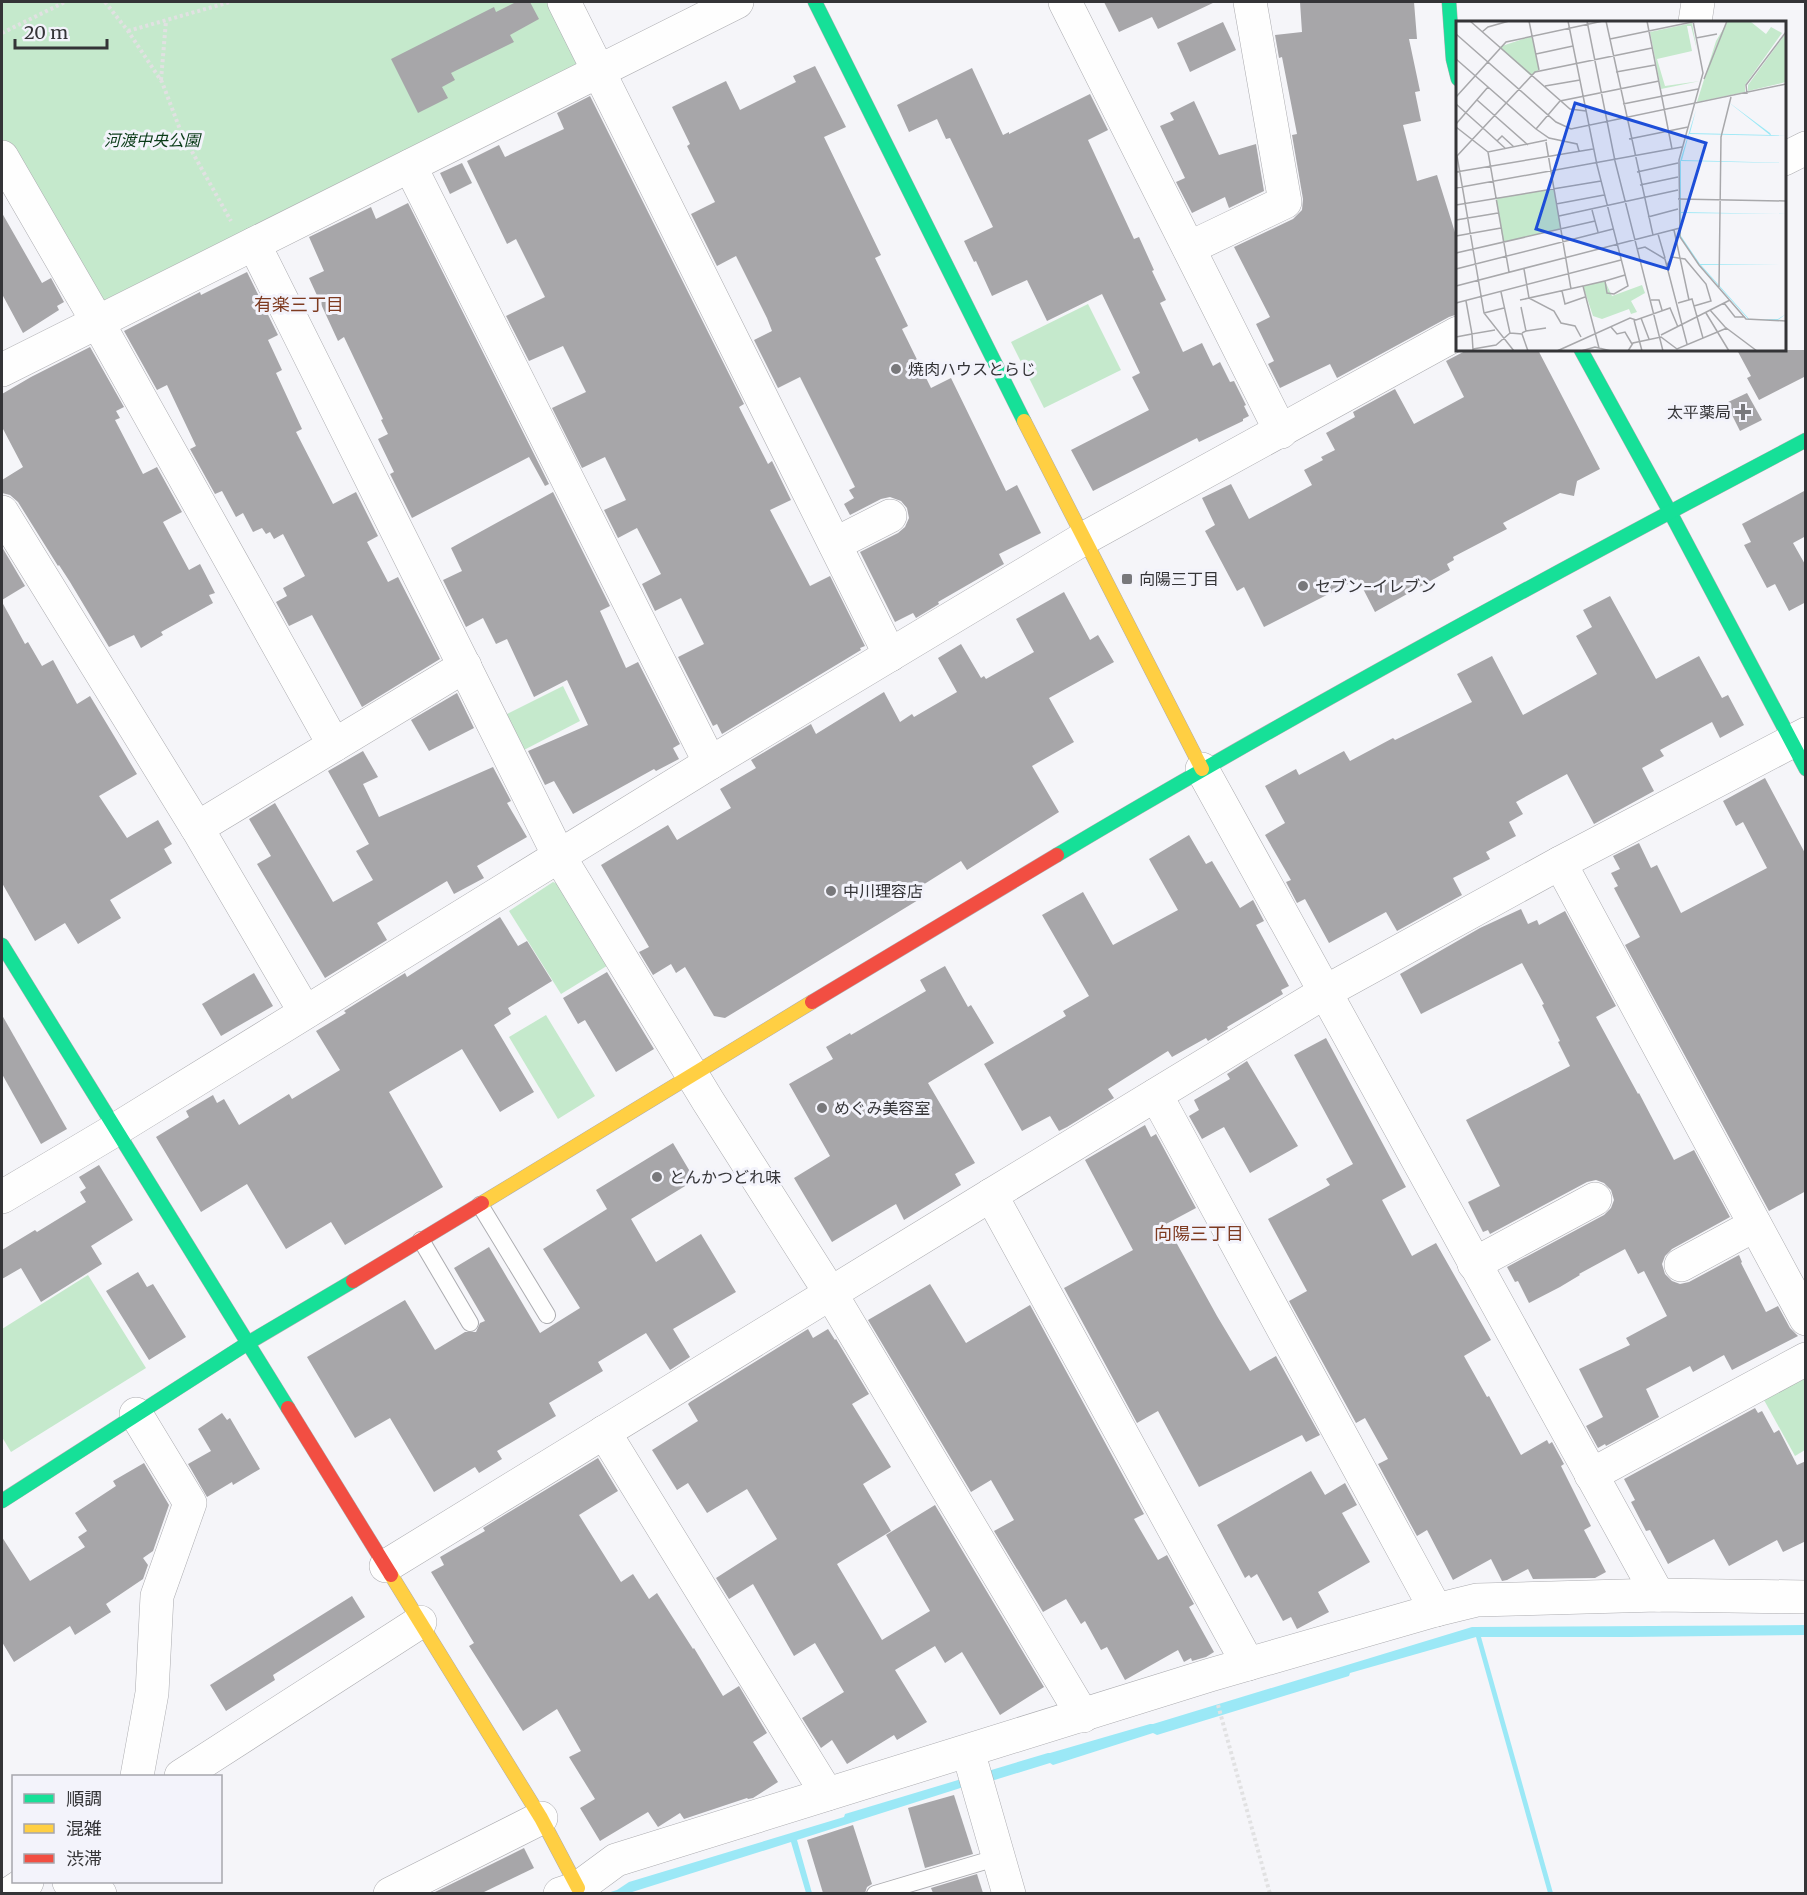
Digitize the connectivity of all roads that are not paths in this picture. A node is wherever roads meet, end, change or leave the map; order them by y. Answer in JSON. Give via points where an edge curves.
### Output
{"nodes":[{"id":1,"x":564,"y":2,"type":"edge"},
{"id":2,"x":737,"y":2,"type":"edge"},
{"id":3,"x":815,"y":2,"type":"edge"},
{"id":4,"x":1065,"y":2,"type":"edge"},
{"id":5,"x":1250,"y":2,"type":"edge"},
{"id":6,"x":1449,"y":2,"type":"edge"},
{"id":7,"x":1698,"y":2,"type":"edge"},
{"id":8,"x":1695,"y":21,"type":"edge"},
{"id":9,"x":598,"y":70,"type":"junction"},
{"id":10,"x":1456,"y":71,"type":"edge"},
{"id":11,"x":1806,"y":148,"type":"edge"},
{"id":12,"x":2,"y":157,"type":"edge"},
{"id":13,"x":1786,"y":158,"type":"edge"},
{"id":14,"x":410,"y":166,"type":"junction"},
{"id":15,"x":250,"y":246,"type":"junction"},
{"id":16,"x":1189,"y":248,"type":"junction"},
{"id":17,"x":97,"y":321,"type":"junction"},
{"id":18,"x":1456,"y":334,"type":"edge"},
{"id":19,"x":1582,"y":351,"type":"edge"},
{"id":20,"x":2,"y":370,"type":"edge"},
{"id":21,"x":1281,"y":432,"type":"junction"},
{"id":22,"x":1806,"y":440,"type":"edge"},
{"id":23,"x":2,"y":512,"type":"edge"},
{"id":24,"x":1670,"y":512,"type":"junction"},
{"id":25,"x":890,"y":516,"type":"dead end"},
{"id":26,"x":1083,"y":539,"type":"junction"},
{"id":27,"x":835,"y":544,"type":"junction"},
{"id":28,"x":890,"y":655,"type":"junction"},
{"id":29,"x":465,"y":666,"type":"junction"},
{"id":30,"x":334,"y":745,"type":"junction"},
{"id":31,"x":1801,"y":748,"type":"edge"},
{"id":32,"x":710,"y":763,"type":"junction"},
{"id":33,"x":1202,"y":769,"type":"junction"},
{"id":34,"x":197,"y":828,"type":"junction"},
{"id":35,"x":559,"y":856,"type":"junction"},
{"id":36,"x":1560,"y":863,"type":"junction"},
{"id":37,"x":2,"y":945,"type":"edge"},
{"id":38,"x":1325,"y":992,"type":"junction"},
{"id":39,"x":305,"y":1012,"type":"junction"},
{"id":40,"x":692,"y":1074,"type":"junction"},
{"id":41,"x":1156,"y":1095,"type":"junction"},
{"id":42,"x":115,"y":1130,"type":"junction"},
{"id":43,"x":991,"y":1195,"type":"junction"},
{"id":44,"x":2,"y":1197,"type":"edge"},
{"id":45,"x":1595,"y":1198,"type":"dead end"},
{"id":46,"x":480,"y":1205,"type":"junction"},
{"id":47,"x":1755,"y":1225,"type":"junction"},
{"id":48,"x":421,"y":1240,"type":"junction"},
{"id":49,"x":1474,"y":1263,"type":"junction"},
{"id":50,"x":1681,"y":1265,"type":"dead end"},
{"id":51,"x":831,"y":1294,"type":"junction"},
{"id":52,"x":547,"y":1316,"type":"dead end"},
{"id":53,"x":1806,"y":1319,"type":"edge"},
{"id":54,"x":471,"y":1323,"type":"dead end"},
{"id":55,"x":248,"y":1343,"type":"junction"},
{"id":56,"x":1806,"y":1359,"type":"edge"},
{"id":57,"x":136,"y":1414,"type":"junction"},
{"id":58,"x":604,"y":1432,"type":"junction"},
{"id":59,"x":1591,"y":1475,"type":"junction"},
{"id":60,"x":2,"y":1501,"type":"edge"},
{"id":61,"x":387,"y":1566,"type":"junction"},
{"id":62,"x":1658,"y":1595,"type":"junction"},
{"id":63,"x":1806,"y":1597,"type":"edge"},
{"id":64,"x":1436,"y":1610,"type":"junction"},
{"id":65,"x":420,"y":1622,"type":"junction"},
{"id":66,"x":1248,"y":1664,"type":"junction"},
{"id":67,"x":1083,"y":1716,"type":"junction"},
{"id":68,"x":968,"y":1751,"type":"junction"},
{"id":69,"x":137,"y":1775,"type":"edge"},
{"id":70,"x":184,"y":1775,"type":"edge"},
{"id":71,"x":826,"y":1794,"type":"junction"},
{"id":72,"x":542,"y":1818,"type":"junction"},
{"id":73,"x":999,"y":1857,"type":"junction"},
{"id":74,"x":24,"y":1883,"type":"edge"},
{"id":75,"x":74,"y":1883,"type":"edge"},
{"id":76,"x":569,"y":1891,"type":"edge"},
{"id":77,"x":9,"y":1893,"type":"edge"},
{"id":78,"x":100,"y":1893,"type":"edge"},
{"id":79,"x":390,"y":1893,"type":"edge"},
{"id":80,"x":875,"y":1893,"type":"edge"},
{"id":81,"x":1009,"y":1893,"type":"edge"}],
"edges":[{"from":1,"to":9,"type":"street"},
{"from":2,"to":9,"type":"street"},
{"from":3,"to":26,"type":"street"},
{"from":4,"to":16,"type":"street"},
{"from":5,"to":16,"type":"street","via":[[1285,201]]},
{"from":6,"to":10,"type":"street"},
{"from":7,"to":8,"type":"street"},
{"from":9,"to":14,"type":"street"},
{"from":9,"to":27,"type":"street"},
{"from":11,"to":13,"type":"street"},
{"from":12,"to":17,"type":"street"},
{"from":14,"to":15,"type":"street"},
{"from":14,"to":32,"type":"street"},
{"from":15,"to":17,"type":"street"},
{"from":15,"to":29,"type":"street"},
{"from":16,"to":21,"type":"street"},
{"from":17,"to":20,"type":"street"},
{"from":17,"to":30,"type":"street"},
{"from":18,"to":21,"type":"street"},
{"from":19,"to":24,"type":"street"},
{"from":21,"to":26,"type":"street"},
{"from":22,"to":24,"type":"street"},
{"from":23,"to":34,"type":"street"},
{"from":24,"to":31,"type":"street"},
{"from":24,"to":33,"type":"street"},
{"from":25,"to":27,"type":"street"},
{"from":26,"to":28,"type":"street"},
{"from":26,"to":33,"type":"street"},
{"from":27,"to":28,"type":"street"},
{"from":28,"to":32,"type":"street"},
{"from":29,"to":30,"type":"street"},
{"from":29,"to":35,"type":"street"},
{"from":30,"to":34,"type":"street"},
{"from":31,"to":36,"type":"street"},
{"from":32,"to":35,"type":"street"},
{"from":33,"to":38,"type":"street"},
{"from":33,"to":40,"type":"street"},
{"from":34,"to":39,"type":"street"},
{"from":35,"to":39,"type":"street"},
{"from":35,"to":40,"type":"street"},
{"from":36,"to":38,"type":"street"},
{"from":36,"to":47,"type":"street"},
{"from":37,"to":42,"type":"street"},
{"from":38,"to":41,"type":"street"},
{"from":38,"to":49,"type":"street"},
{"from":39,"to":42,"type":"street"},
{"from":40,"to":46,"type":"street"},
{"from":40,"to":51,"type":"street"},
{"from":41,"to":43,"type":"street"},
{"from":41,"to":64,"type":"street"},
{"from":42,"to":44,"type":"street"},
{"from":42,"to":55,"type":"street"},
{"from":43,"to":51,"type":"street"},
{"from":43,"to":66,"type":"street"},
{"from":45,"to":49,"type":"street"},
{"from":46,"to":48,"type":"street"},
{"from":46,"to":52,"type":"lane"},
{"from":47,"to":50,"type":"street"},
{"from":47,"to":53,"type":"street"},
{"from":48,"to":54,"type":"lane"},
{"from":48,"to":55,"type":"street"},
{"from":49,"to":59,"type":"street"},
{"from":51,"to":58,"type":"street"},
{"from":51,"to":67,"type":"street"},
{"from":55,"to":57,"type":"street"},
{"from":55,"to":61,"type":"street"},
{"from":56,"to":59,"type":"street"},
{"from":57,"to":60,"type":"street"},
{"from":57,"to":69,"type":"street","via":[[190,1503],[157,1596],[152,1693]]},
{"from":58,"to":61,"type":"street"},
{"from":58,"to":71,"type":"street"},
{"from":59,"to":62,"type":"street"},
{"from":61,"to":65,"type":"street"},
{"from":62,"to":63,"type":"street"},
{"from":62,"to":64,"type":"street","via":[[1477,1600]]},
{"from":64,"to":66,"type":"street"},
{"from":65,"to":70,"type":"street"},
{"from":65,"to":72,"type":"street"},
{"from":66,"to":67,"type":"street"},
{"from":67,"to":68,"type":"street"},
{"from":68,"to":71,"type":"street"},
{"from":68,"to":73,"type":"street"},
{"from":71,"to":76,"type":"street","via":[[616,1860]]},
{"from":72,"to":76,"type":"street"},
{"from":72,"to":79,"type":"street"},
{"from":73,"to":80,"type":"lane"},
{"from":73,"to":81,"type":"street"},
{"from":74,"to":77,"type":"street"},
{"from":75,"to":78,"type":"street"}]}
